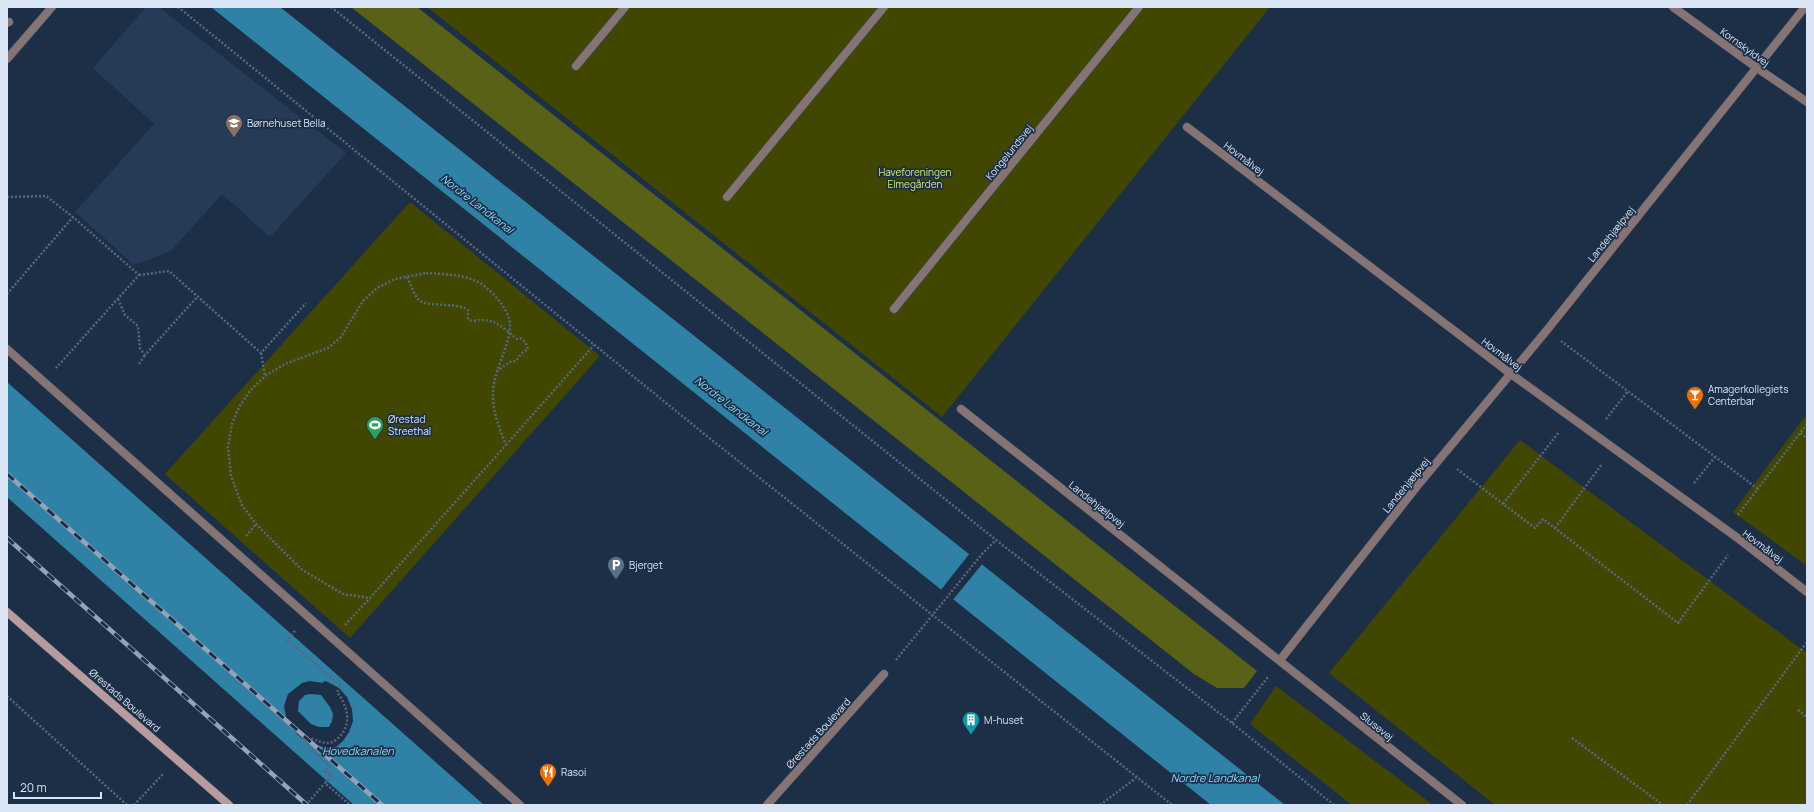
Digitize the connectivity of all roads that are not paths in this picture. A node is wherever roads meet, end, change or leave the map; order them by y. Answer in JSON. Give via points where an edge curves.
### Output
{"nodes":[{"id":1,"x":52,"y":7,"type":"edge"},
{"id":2,"x":625,"y":7,"type":"edge"},
{"id":3,"x":884,"y":7,"type":"edge"},
{"id":4,"x":1139,"y":7,"type":"edge"},
{"id":5,"x":1673,"y":7,"type":"edge"},
{"id":6,"x":1804,"y":7,"type":"edge"},
{"id":7,"x":7,"y":59,"type":"edge"},
{"id":8,"x":576,"y":66,"type":"dead end"},
{"id":9,"x":1757,"y":68,"type":"junction"},
{"id":10,"x":1807,"y":102,"type":"edge"},
{"id":11,"x":1187,"y":127,"type":"dead end"},
{"id":12,"x":728,"y":197,"type":"dead end"},
{"id":13,"x":894,"y":309,"type":"dead end"},
{"id":14,"x":7,"y":348,"type":"edge"},
{"id":15,"x":1511,"y":374,"type":"junction"},
{"id":16,"x":961,"y":409,"type":"dead end"},
{"id":17,"x":1807,"y":592,"type":"edge"},
{"id":18,"x":7,"y":612,"type":"edge"},
{"id":19,"x":1280,"y":660,"type":"junction"},
{"id":20,"x":884,"y":674,"type":"road end"},
{"id":21,"x":229,"y":805,"type":"edge"},
{"id":22,"x":520,"y":805,"type":"edge"},
{"id":23,"x":767,"y":805,"type":"edge"},
{"id":24,"x":1462,"y":805,"type":"edge"}],
"edges":[{"from":1,"to":7,"type":"street"},
{"from":2,"to":8,"type":"street"},
{"from":3,"to":12,"type":"street"},
{"from":4,"to":13,"type":"street","name":"Kongelundsvej"},
{"from":5,"to":9,"type":"street","name":"Kornskyldvej"},
{"from":6,"to":9,"type":"street","name":"Landehjælpvej"},
{"from":9,"to":10,"type":"street","name":"Kornskyldvej"},
{"from":9,"to":15,"type":"street","name":"Landehjælpvej"},
{"from":11,"to":15,"type":"street","name":"Hovmålvej"},
{"from":14,"to":22,"type":"street"},
{"from":15,"to":17,"type":"street","name":"Hovmålvej","via":[[1739,539]]},
{"from":15,"to":19,"type":"street","name":"Landehjælpvej","via":[[1418,485]]},
{"from":16,"to":19,"type":"street","name":"Landehjælpvej"},
{"from":18,"to":21,"type":"street","name":"Ørestads Boulevard"},
{"from":19,"to":24,"type":"street","name":"Slusevej"},
{"from":20,"to":23,"type":"street","name":"Ørestads Boulevard"}]}
